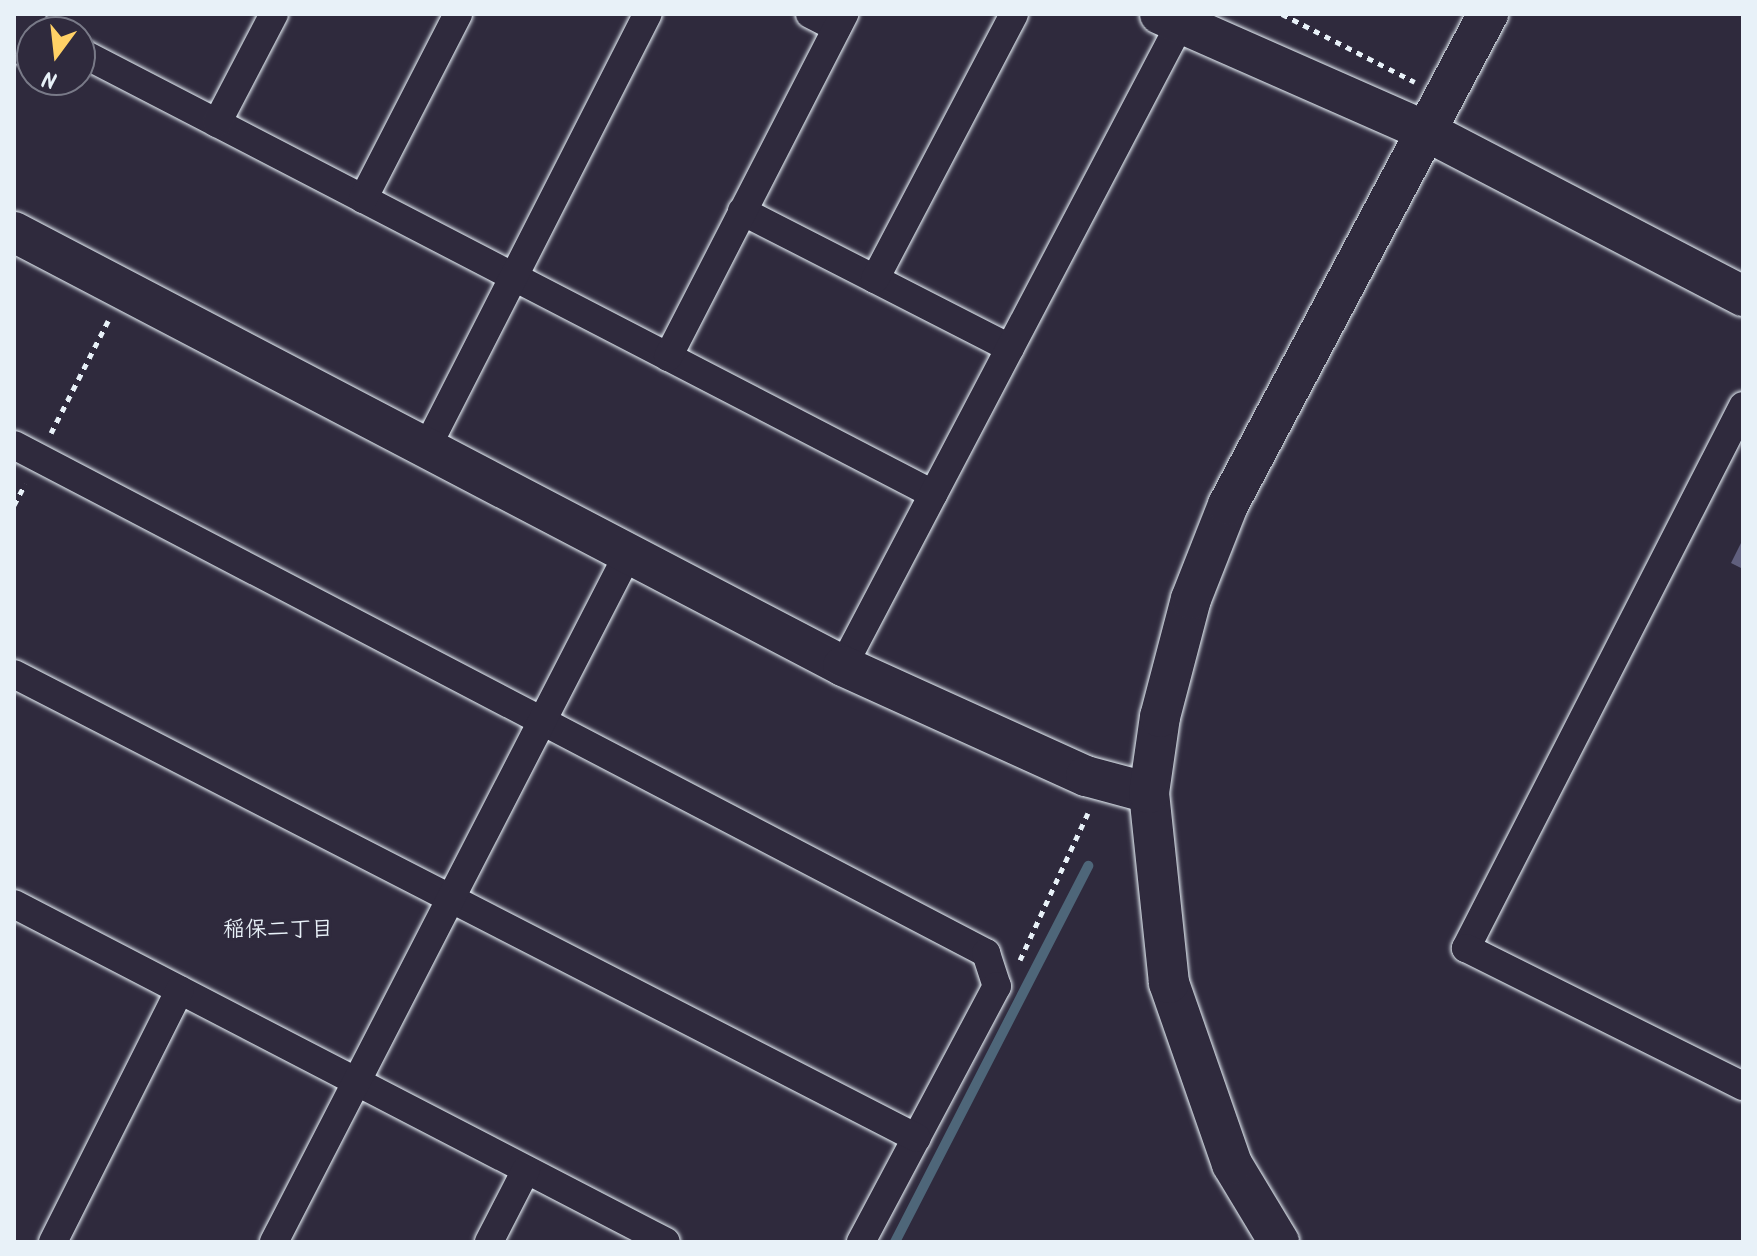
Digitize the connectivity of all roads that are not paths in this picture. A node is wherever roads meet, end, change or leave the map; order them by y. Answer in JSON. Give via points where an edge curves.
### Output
{"nodes":[{"id":1,"x":274,"y":14,"type":"edge"},
{"id":2,"x":458,"y":14,"type":"edge"},
{"id":3,"x":648,"y":14,"type":"edge"},
{"id":4,"x":810,"y":14,"type":"edge"},
{"id":5,"x":1014,"y":14,"type":"edge"},
{"id":6,"x":1488,"y":14,"type":"edge"},
{"id":7,"x":1170,"y":19,"type":"edge"},
{"id":8,"x":840,"y":21,"type":"edge"},
{"id":9,"x":96,"y":60,"type":"edge"},
{"id":10,"x":1436,"y":114,"type":"junction"},
{"id":11,"x":217,"y":123,"type":"junction"},
{"id":12,"x":363,"y":199,"type":"junction"},
{"id":13,"x":742,"y":211,"type":"junction"},
{"id":14,"x":14,"y":232,"type":"edge"},
{"id":15,"x":515,"y":278,"type":"junction"},
{"id":16,"x":875,"y":279,"type":"junction"},
{"id":17,"x":1743,"y":296,"type":"edge"},
{"id":18,"x":1010,"y":348,"type":"junction"},
{"id":19,"x":668,"y":357,"type":"junction"},
{"id":20,"x":1743,"y":406,"type":"edge"},
{"id":21,"x":427,"y":447,"type":"junction"},
{"id":22,"x":26,"y":452,"type":"edge"},
{"id":23,"x":933,"y":494,"type":"junction"},
{"id":24,"x":628,"y":554,"type":"junction"},
{"id":25,"x":843,"y":666,"type":"junction"},
{"id":26,"x":14,"y":674,"type":"edge"},
{"id":27,"x":538,"y":725,"type":"junction"},
{"id":28,"x":1149,"y":793,"type":"junction"},
{"id":29,"x":449,"y":898,"type":"junction"},
{"id":30,"x":14,"y":904,"type":"edge"},
{"id":31,"x":180,"y":990,"type":"junction"},
{"id":32,"x":355,"y":1081,"type":"junction"},
{"id":33,"x":1743,"y":1086,"type":"edge"},
{"id":34,"x":917,"y":1138,"type":"junction"},
{"id":35,"x":526,"y":1170,"type":"junction"},
{"id":36,"x":53,"y":1242,"type":"edge"},
{"id":37,"x":274,"y":1242,"type":"edge"},
{"id":38,"x":489,"y":1242,"type":"edge"},
{"id":39,"x":666,"y":1242,"type":"edge"},
{"id":40,"x":861,"y":1242,"type":"edge"},
{"id":41,"x":1279,"y":1242,"type":"edge"}],
"edges":[{"from":1,"to":11,"type":"street"},
{"from":2,"to":12,"type":"street"},
{"from":3,"to":15,"type":"street"},
{"from":4,"to":8,"type":"street"},
{"from":5,"to":16,"type":"street"},
{"from":6,"to":10,"type":"street"},
{"from":7,"to":10,"type":"street"},
{"from":7,"to":18,"type":"street"},
{"from":8,"to":13,"type":"street"},
{"from":9,"to":11,"type":"street"},
{"from":10,"to":17,"type":"street"},
{"from":10,"to":28,"type":"street","via":[[1228,505],[1191,599],[1160,717]]},
{"from":11,"to":12,"type":"street"},
{"from":12,"to":15,"type":"street"},
{"from":13,"to":16,"type":"street"},
{"from":13,"to":19,"type":"street"},
{"from":14,"to":21,"type":"street"},
{"from":15,"to":19,"type":"street"},
{"from":15,"to":21,"type":"street"},
{"from":16,"to":18,"type":"street"},
{"from":18,"to":23,"type":"street"},
{"from":19,"to":23,"type":"street"},
{"from":20,"to":33,"type":"street","via":[[1466,948]]},
{"from":21,"to":24,"type":"street"},
{"from":22,"to":27,"type":"street"},
{"from":23,"to":25,"type":"street"},
{"from":24,"to":25,"type":"street"},
{"from":24,"to":27,"type":"street"},
{"from":25,"to":28,"type":"street","via":[[1086,776]]},
{"from":26,"to":29,"type":"street"},
{"from":27,"to":29,"type":"street"},
{"from":27,"to":34,"type":"street","via":[[986,953],[997,970],[997,986]]},
{"from":28,"to":41,"type":"street","via":[[1169,983],[1191,1062],[1232,1164]]},
{"from":29,"to":32,"type":"street"},
{"from":29,"to":34,"type":"street"},
{"from":30,"to":31,"type":"street"},
{"from":31,"to":32,"type":"street"},
{"from":31,"to":36,"type":"street"},
{"from":32,"to":35,"type":"street"},
{"from":32,"to":37,"type":"street"},
{"from":34,"to":40,"type":"street"},
{"from":35,"to":38,"type":"street"},
{"from":35,"to":39,"type":"street"}]}
